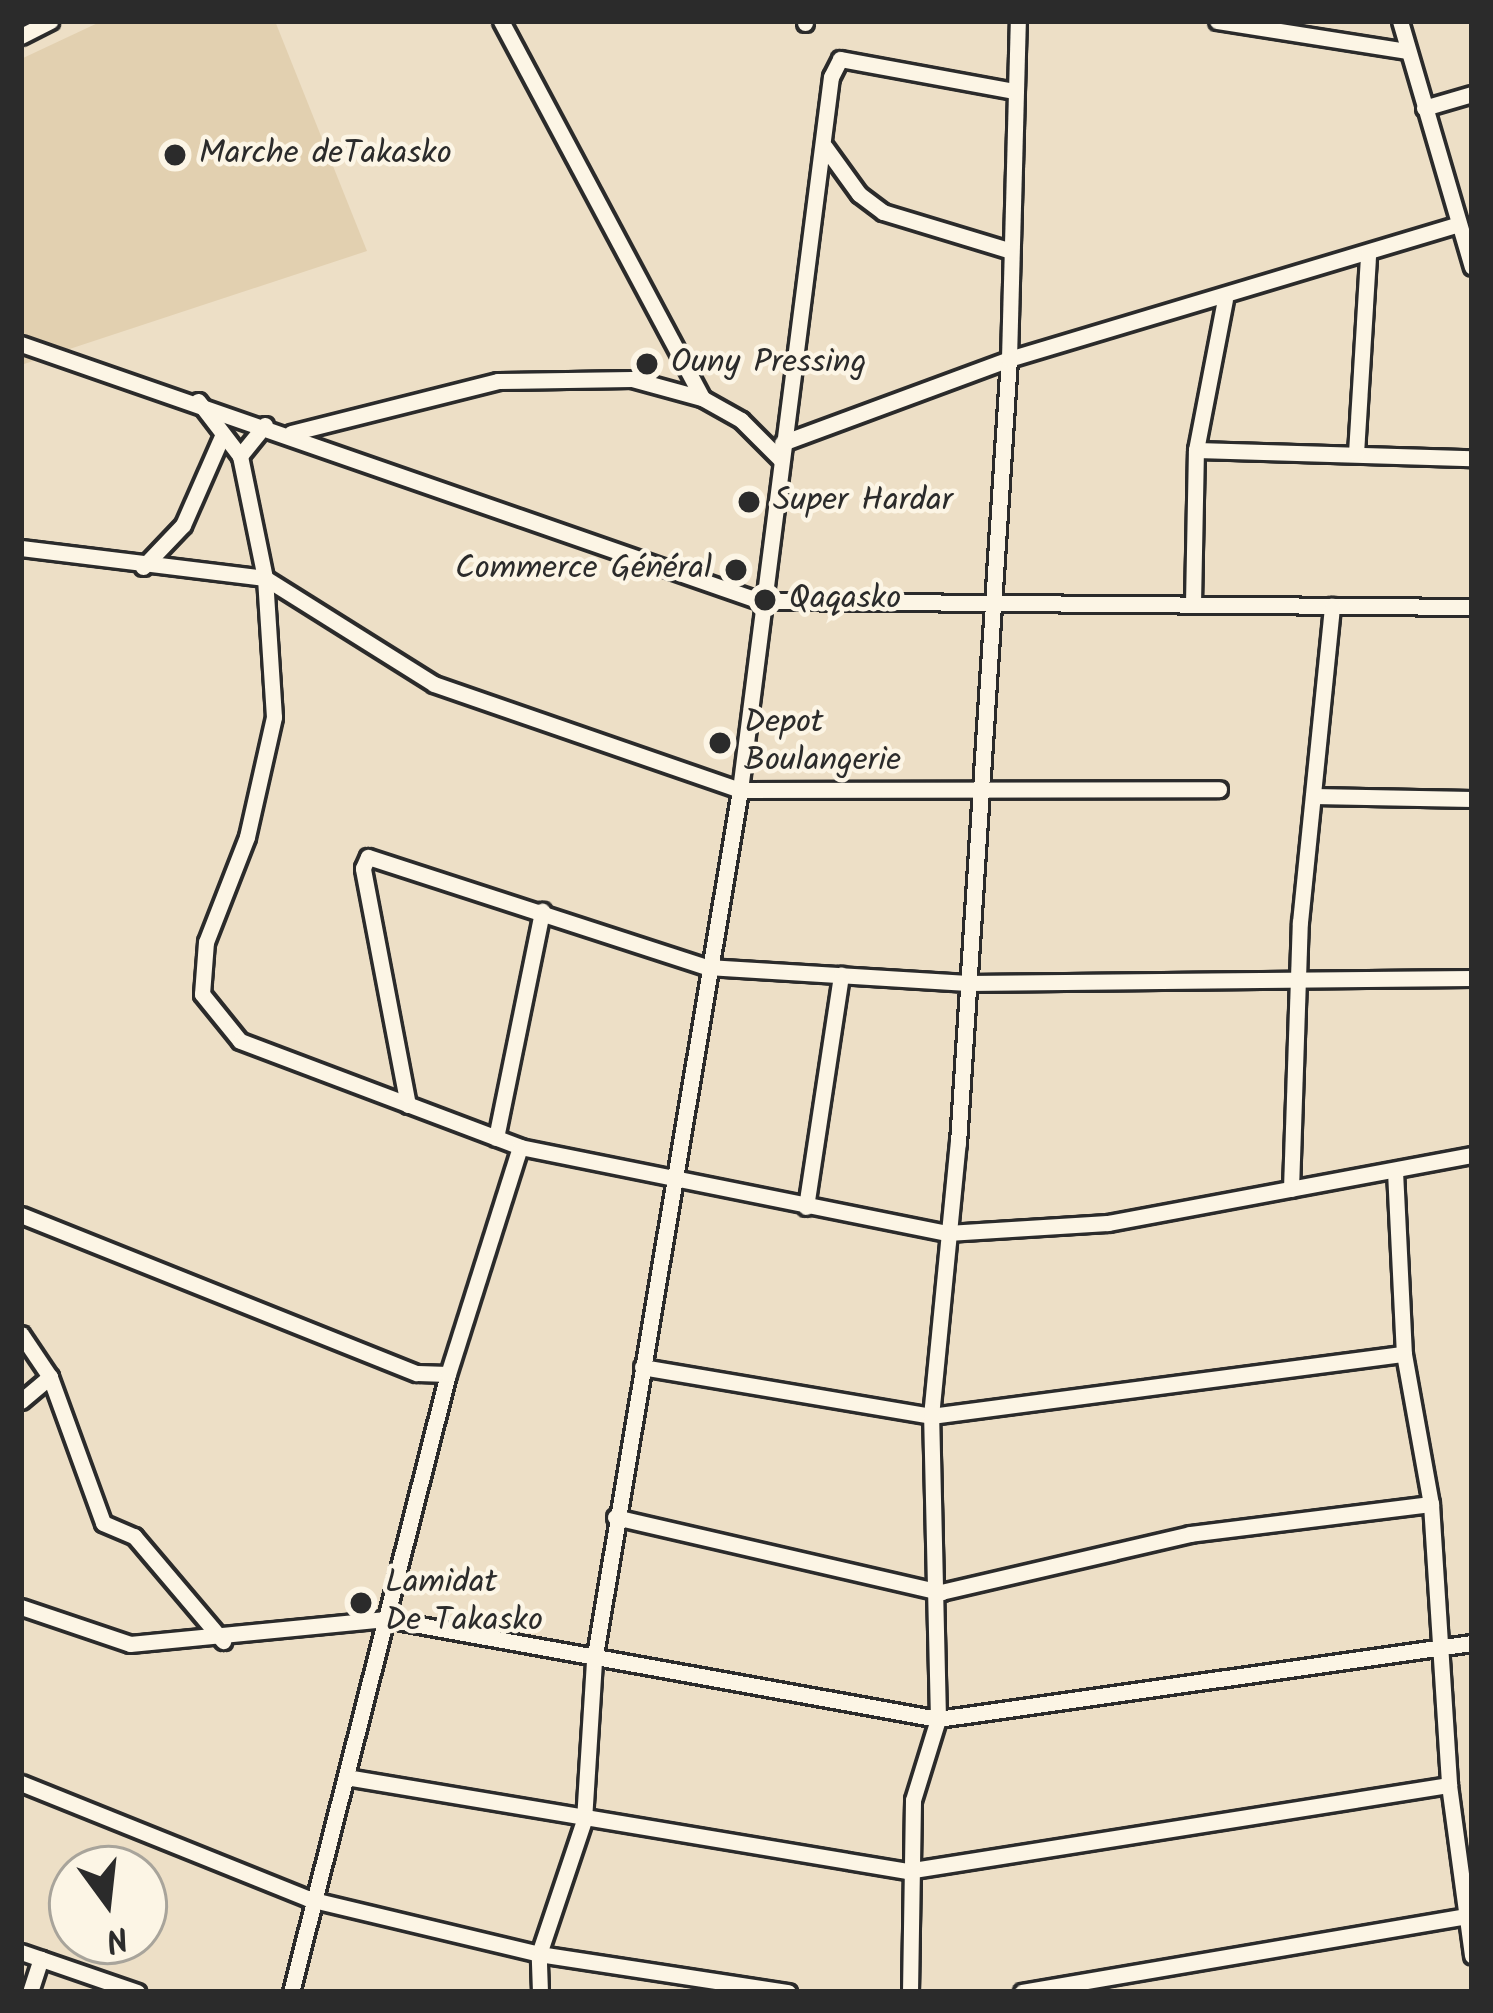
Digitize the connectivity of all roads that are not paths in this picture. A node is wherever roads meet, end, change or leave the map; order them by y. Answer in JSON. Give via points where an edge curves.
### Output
{"nodes":[{"id":1,"x":50,"y":21,"type":"edge"},
{"id":2,"x":501,"y":21,"type":"edge"},
{"id":3,"x":1018,"y":21,"type":"edge"},
{"id":4,"x":1217,"y":21,"type":"edge"},
{"id":5,"x":1400,"y":21,"type":"edge"},
{"id":6,"x":21,"y":36,"type":"edge"},
{"id":7,"x":1407,"y":51,"type":"junction"},
{"id":8,"x":1014,"y":91,"type":"junction"},
{"id":9,"x":1472,"y":94,"type":"edge"},
{"id":10,"x":1424,"y":108,"type":"junction"},
{"id":11,"x":826,"y":147,"type":"junction"},
{"id":12,"x":1458,"y":224,"type":"junction"},
{"id":13,"x":1008,"y":250,"type":"junction"},
{"id":14,"x":1368,"y":254,"type":"junction"},
{"id":15,"x":1472,"y":267,"type":"edge"},
{"id":16,"x":1225,"y":300,"type":"junction"},
{"id":17,"x":21,"y":344,"type":"edge"},
{"id":18,"x":1010,"y":359,"type":"junction"},
{"id":19,"x":702,"y":398,"type":"junction"},
{"id":20,"x":198,"y":401,"type":"junction"},
{"id":21,"x":265,"y":425,"type":"junction"},
{"id":22,"x":223,"y":434,"type":"junction"},
{"id":23,"x":288,"y":434,"type":"junction"},
{"id":24,"x":1196,"y":450,"type":"junction"},
{"id":25,"x":781,"y":451,"type":"junction"},
{"id":26,"x":1356,"y":453,"type":"junction"},
{"id":27,"x":240,"y":456,"type":"junction"},
{"id":28,"x":1472,"y":458,"type":"edge"},
{"id":29,"x":21,"y":548,"type":"edge"},
{"id":30,"x":143,"y":566,"type":"junction"},
{"id":31,"x":265,"y":578,"type":"junction"},
{"id":32,"x":760,"y":601,"type":"junction"},
{"id":33,"x":990,"y":602,"type":"junction"},
{"id":34,"x":1193,"y":604,"type":"junction"},
{"id":35,"x":1331,"y":606,"type":"junction"},
{"id":36,"x":1472,"y":607,"type":"edge"},
{"id":37,"x":979,"y":789,"type":"junction"},
{"id":38,"x":1219,"y":789,"type":"dead end"},
{"id":39,"x":740,"y":790,"type":"junction"},
{"id":40,"x":1313,"y":796,"type":"junction"},
{"id":41,"x":1472,"y":799,"type":"edge"},
{"id":42,"x":542,"y":911,"type":"junction"},
{"id":43,"x":707,"y":967,"type":"junction"},
{"id":44,"x":841,"y":975,"type":"junction"},
{"id":45,"x":1298,"y":976,"type":"junction"},
{"id":46,"x":1472,"y":978,"type":"edge"},
{"id":47,"x":968,"y":982,"type":"junction"},
{"id":48,"x":408,"y":1105,"type":"junction"},
{"id":49,"x":496,"y":1138,"type":"junction"},
{"id":50,"x":520,"y":1147,"type":"junction"},
{"id":51,"x":1472,"y":1155,"type":"edge"},
{"id":52,"x":1395,"y":1171,"type":"junction"},
{"id":53,"x":671,"y":1184,"type":"junction"},
{"id":54,"x":1291,"y":1189,"type":"junction"},
{"id":55,"x":806,"y":1207,"type":"junction"},
{"id":56,"x":21,"y":1215,"type":"edge"},
{"id":57,"x":947,"y":1233,"type":"junction"},
{"id":58,"x":21,"y":1334,"type":"edge"},
{"id":59,"x":1404,"y":1354,"type":"junction"},
{"id":60,"x":642,"y":1367,"type":"junction"},
{"id":61,"x":448,"y":1374,"type":"junction"},
{"id":62,"x":50,"y":1377,"type":"junction"},
{"id":63,"x":21,"y":1401,"type":"edge"},
{"id":64,"x":932,"y":1416,"type":"junction"},
{"id":65,"x":1432,"y":1504,"type":"junction"},
{"id":66,"x":615,"y":1517,"type":"junction"},
{"id":67,"x":941,"y":1592,"type":"junction"},
{"id":68,"x":21,"y":1607,"type":"edge"},
{"id":69,"x":386,"y":1619,"type":"junction"},
{"id":70,"x":223,"y":1641,"type":"junction"},
{"id":71,"x":1472,"y":1643,"type":"edge"},
{"id":72,"x":1440,"y":1647,"type":"junction"},
{"id":73,"x":594,"y":1661,"type":"junction"},
{"id":74,"x":938,"y":1719,"type":"junction"},
{"id":75,"x":346,"y":1777,"type":"junction"},
{"id":76,"x":21,"y":1783,"type":"edge"},
{"id":77,"x":1449,"y":1785,"type":"junction"},
{"id":78,"x":584,"y":1820,"type":"junction"},
{"id":79,"x":907,"y":1870,"type":"junction"},
{"id":80,"x":308,"y":1899,"type":"junction"},
{"id":81,"x":1469,"y":1916,"type":"edge"},
{"id":82,"x":21,"y":1952,"type":"edge"},
{"id":83,"x":539,"y":1954,"type":"junction"},
{"id":84,"x":1472,"y":1954,"type":"edge"},
{"id":85,"x":41,"y":1959,"type":"junction"},
{"id":86,"x":30,"y":1992,"type":"edge"},
{"id":87,"x":137,"y":1992,"type":"edge"},
{"id":88,"x":290,"y":1992,"type":"edge"},
{"id":89,"x":540,"y":1992,"type":"edge"},
{"id":90,"x":788,"y":1992,"type":"edge"},
{"id":91,"x":910,"y":1992,"type":"edge"},
{"id":92,"x":1022,"y":1992,"type":"edge"}],
"edges":[{"from":1,"to":6,"type":"street"},
{"from":2,"to":19,"type":"street"},
{"from":3,"to":8,"type":"street"},
{"from":4,"to":7,"type":"street"},
{"from":5,"to":7,"type":"street"},
{"from":7,"to":10,"type":"street"},
{"from":8,"to":11,"type":"street","via":[[840,59],[831,77]]},
{"from":8,"to":13,"type":"street"},
{"from":9,"to":10,"type":"street"},
{"from":10,"to":12,"type":"street"},
{"from":11,"to":13,"type":"street","via":[[883,212]]},
{"from":11,"to":25,"type":"street"},
{"from":12,"to":14,"type":"street"},
{"from":12,"to":15,"type":"street"},
{"from":13,"to":18,"type":"street"},
{"from":14,"to":16,"type":"street"},
{"from":14,"to":26,"type":"street"},
{"from":16,"to":18,"type":"street"},
{"from":16,"to":24,"type":"street"},
{"from":17,"to":20,"type":"street"},
{"from":18,"to":25,"type":"street"},
{"from":18,"to":33,"type":"street"},
{"from":19,"to":23,"type":"street","via":[[632,379],[498,381]]},
{"from":19,"to":25,"type":"street"},
{"from":20,"to":21,"type":"street"},
{"from":20,"to":22,"type":"street"},
{"from":21,"to":23,"type":"street"},
{"from":21,"to":27,"type":"street"},
{"from":22,"to":27,"type":"street"},
{"from":22,"to":30,"type":"street","via":[[184,525]]},
{"from":23,"to":32,"type":"street"},
{"from":24,"to":26,"type":"street"},
{"from":24,"to":34,"type":"street"},
{"from":25,"to":32,"type":"street"},
{"from":26,"to":28,"type":"street"},
{"from":27,"to":31,"type":"street"},
{"from":29,"to":30,"type":"street"},
{"from":30,"to":31,"type":"street"},
{"from":31,"to":39,"type":"street","via":[[434,685]]},
{"from":31,"to":48,"type":"street","via":[[274,717],[247,837],[206,943],[202,994],[240,1041]]},
{"from":32,"to":33,"type":"street"},
{"from":32,"to":39,"type":"street"},
{"from":33,"to":34,"type":"street"},
{"from":33,"to":37,"type":"street"},
{"from":34,"to":35,"type":"street"},
{"from":35,"to":36,"type":"street"},
{"from":35,"to":40,"type":"street"},
{"from":37,"to":38,"type":"street"},
{"from":37,"to":39,"type":"street"},
{"from":37,"to":47,"type":"street"},
{"from":39,"to":43,"type":"street"},
{"from":40,"to":41,"type":"street"},
{"from":40,"to":45,"type":"street"},
{"from":42,"to":43,"type":"street"},
{"from":42,"to":48,"type":"street","via":[[368,856],[363,868]]},
{"from":42,"to":49,"type":"street"},
{"from":43,"to":44,"type":"street"},
{"from":43,"to":53,"type":"street"},
{"from":44,"to":47,"type":"street"},
{"from":44,"to":55,"type":"street"},
{"from":45,"to":46,"type":"street"},
{"from":45,"to":47,"type":"street"},
{"from":45,"to":54,"type":"street"},
{"from":47,"to":57,"type":"street"},
{"from":48,"to":49,"type":"street"},
{"from":49,"to":50,"type":"street"},
{"from":50,"to":53,"type":"street"},
{"from":50,"to":61,"type":"street"},
{"from":51,"to":52,"type":"street"},
{"from":52,"to":54,"type":"street"},
{"from":52,"to":59,"type":"street"},
{"from":53,"to":55,"type":"street"},
{"from":53,"to":60,"type":"street"},
{"from":54,"to":57,"type":"street","via":[[1108,1223]]},
{"from":55,"to":57,"type":"street"},
{"from":56,"to":61,"type":"street","via":[[417,1372]]},
{"from":57,"to":64,"type":"street"},
{"from":58,"to":62,"type":"street"},
{"from":59,"to":64,"type":"street"},
{"from":59,"to":65,"type":"street"},
{"from":60,"to":64,"type":"street"},
{"from":60,"to":66,"type":"street"},
{"from":61,"to":69,"type":"street"},
{"from":62,"to":63,"type":"street"},
{"from":62,"to":70,"type":"street","via":[[104,1523],[134,1536]]},
{"from":64,"to":67,"type":"street"},
{"from":65,"to":67,"type":"street","via":[[1190,1534]]},
{"from":65,"to":72,"type":"street"},
{"from":66,"to":67,"type":"street"},
{"from":66,"to":73,"type":"street"},
{"from":67,"to":74,"type":"street"},
{"from":68,"to":70,"type":"street","via":[[130,1644]]},
{"from":69,"to":70,"type":"street"},
{"from":69,"to":73,"type":"street"},
{"from":69,"to":75,"type":"street"},
{"from":71,"to":72,"type":"street"},
{"from":72,"to":74,"type":"street"},
{"from":72,"to":77,"type":"street"},
{"from":73,"to":74,"type":"street"},
{"from":73,"to":78,"type":"street"},
{"from":74,"to":79,"type":"street","via":[[913,1799]]},
{"from":75,"to":78,"type":"street"},
{"from":75,"to":80,"type":"street"},
{"from":76,"to":80,"type":"street"},
{"from":77,"to":79,"type":"street"},
{"from":77,"to":81,"type":"street"},
{"from":78,"to":79,"type":"street"},
{"from":78,"to":83,"type":"street"},
{"from":79,"to":91,"type":"street"},
{"from":80,"to":83,"type":"street"},
{"from":80,"to":88,"type":"street"},
{"from":81,"to":84,"type":"street"},
{"from":81,"to":92,"type":"street"},
{"from":82,"to":85,"type":"street"},
{"from":83,"to":89,"type":"street"},
{"from":83,"to":90,"type":"street"},
{"from":85,"to":86,"type":"street"},
{"from":85,"to":87,"type":"street"}]}
